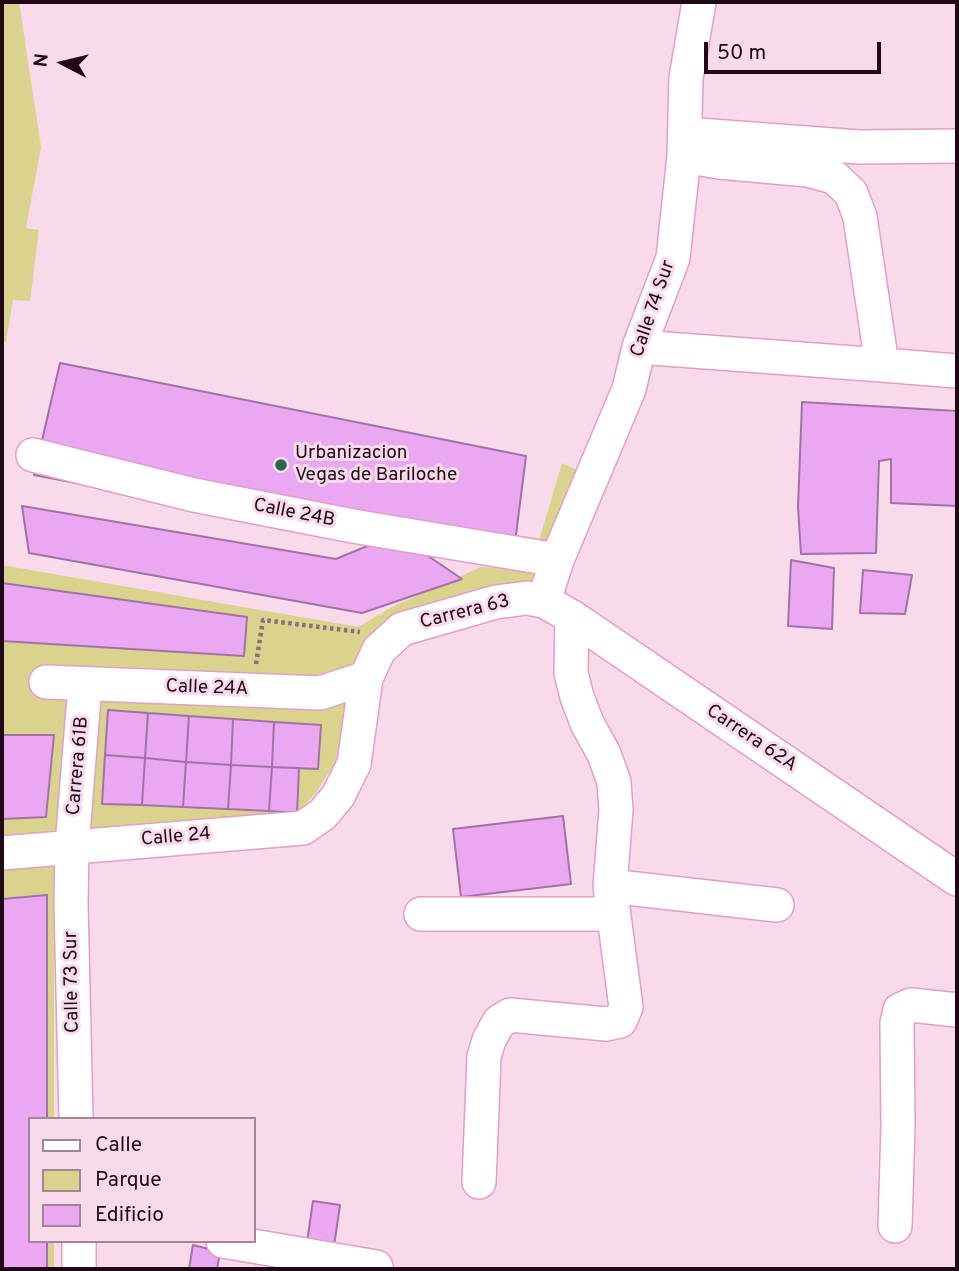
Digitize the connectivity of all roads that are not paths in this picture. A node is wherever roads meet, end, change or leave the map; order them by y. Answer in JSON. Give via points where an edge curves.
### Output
{"nodes":[{"id":1,"x":699,"y":2,"type":"edge"},
{"id":2,"x":684,"y":145,"type":"junction"},
{"id":3,"x":957,"y":146,"type":"edge"},
{"id":4,"x":639,"y":347,"type":"junction"},
{"id":5,"x":882,"y":365,"type":"junction"},
{"id":6,"x":957,"y":371,"type":"edge"},
{"id":7,"x":33,"y":455,"type":"dead end"},
{"id":8,"x":557,"y":560,"type":"junction"},
{"id":9,"x":558,"y":609,"type":"junction"},
{"id":10,"x":366,"y":678,"type":"junction"},
{"id":11,"x":46,"y":682,"type":"dead end"},
{"id":12,"x":85,"y":685,"type":"junction"},
{"id":13,"x":338,"y":796,"type":"joint"},
{"id":14,"x":72,"y":846,"type":"junction"},
{"id":15,"x":2,"y":853,"type":"edge"},
{"id":16,"x":957,"y":879,"type":"edge"},
{"id":17,"x":611,"y":900,"type":"junction"},
{"id":18,"x":777,"y":905,"type":"dead end"},
{"id":19,"x":421,"y":914,"type":"dead end"},
{"id":20,"x":957,"y":1010,"type":"edge"},
{"id":21,"x":76,"y":1117,"type":"edge"},
{"id":22,"x":479,"y":1182,"type":"dead end"},
{"id":23,"x":895,"y":1226,"type":"dead end"},
{"id":24,"x":79,"y":1243,"type":"edge"},
{"id":25,"x":235,"y":1243,"type":"edge"},
{"id":26,"x":376,"y":1267,"type":"dead end"},
{"id":27,"x":79,"y":1269,"type":"edge"}],
"edges":[{"from":1,"to":2,"type":"street","name":"Calle 74 Sur","via":[[687,78]]},
{"from":2,"to":3,"type":"street"},
{"from":2,"to":4,"type":"street","name":"Calle 74 Sur","via":[[673,258]]},
{"from":2,"to":5,"type":"street","via":[[719,162],[808,170],[834,177],[851,193],[860,217]]},
{"from":4,"to":5,"type":"street"},
{"from":4,"to":8,"type":"street","name":"Calle 74 Sur","via":[[629,389]]},
{"from":5,"to":6,"type":"street"},
{"from":7,"to":8,"type":"street","name":"Calle 24B","via":[[194,495]]},
{"from":8,"to":9,"type":"street","name":"Calle 74 Sur"},
{"from":9,"to":10,"type":"street","name":"Carrera 63","via":[[527,598],[496,602],[402,629],[379,650]]},
{"from":9,"to":16,"type":"street","name":"Carrera 62A"},
{"from":9,"to":17,"type":"street","name":"Calle 74 Sur","via":[[577,697],[614,782]]},
{"from":10,"to":12,"type":"street","name":"Calle 24A","via":[[320,693]]},
{"from":10,"to":13,"type":"street","name":"Carrera 63","via":[[354,764]]},
{"from":11,"to":12,"type":"street","name":"Calle 24A"},
{"from":12,"to":14,"type":"street","name":"Carrera 61B"},
{"from":13,"to":14,"type":"street","name":"Calle 24","via":[[303,828]]},
{"from":14,"to":15,"type":"street","name":"Calle 24"},
{"from":14,"to":21,"type":"street","name":"Calle 73 Sur"},
{"from":17,"to":18,"type":"street"},
{"from":17,"to":19,"type":"street"},
{"from":17,"to":22,"type":"street","name":"Calle 74 Sur","via":[[626,1007],[620,1021],[606,1024],[510,1015],[499,1023],[484,1057]]},
{"from":20,"to":23,"type":"street","via":[[911,1005],[901,1010],[897,1023]]},
{"from":24,"to":27,"type":"street"},
{"from":25,"to":26,"type":"street"}]}
